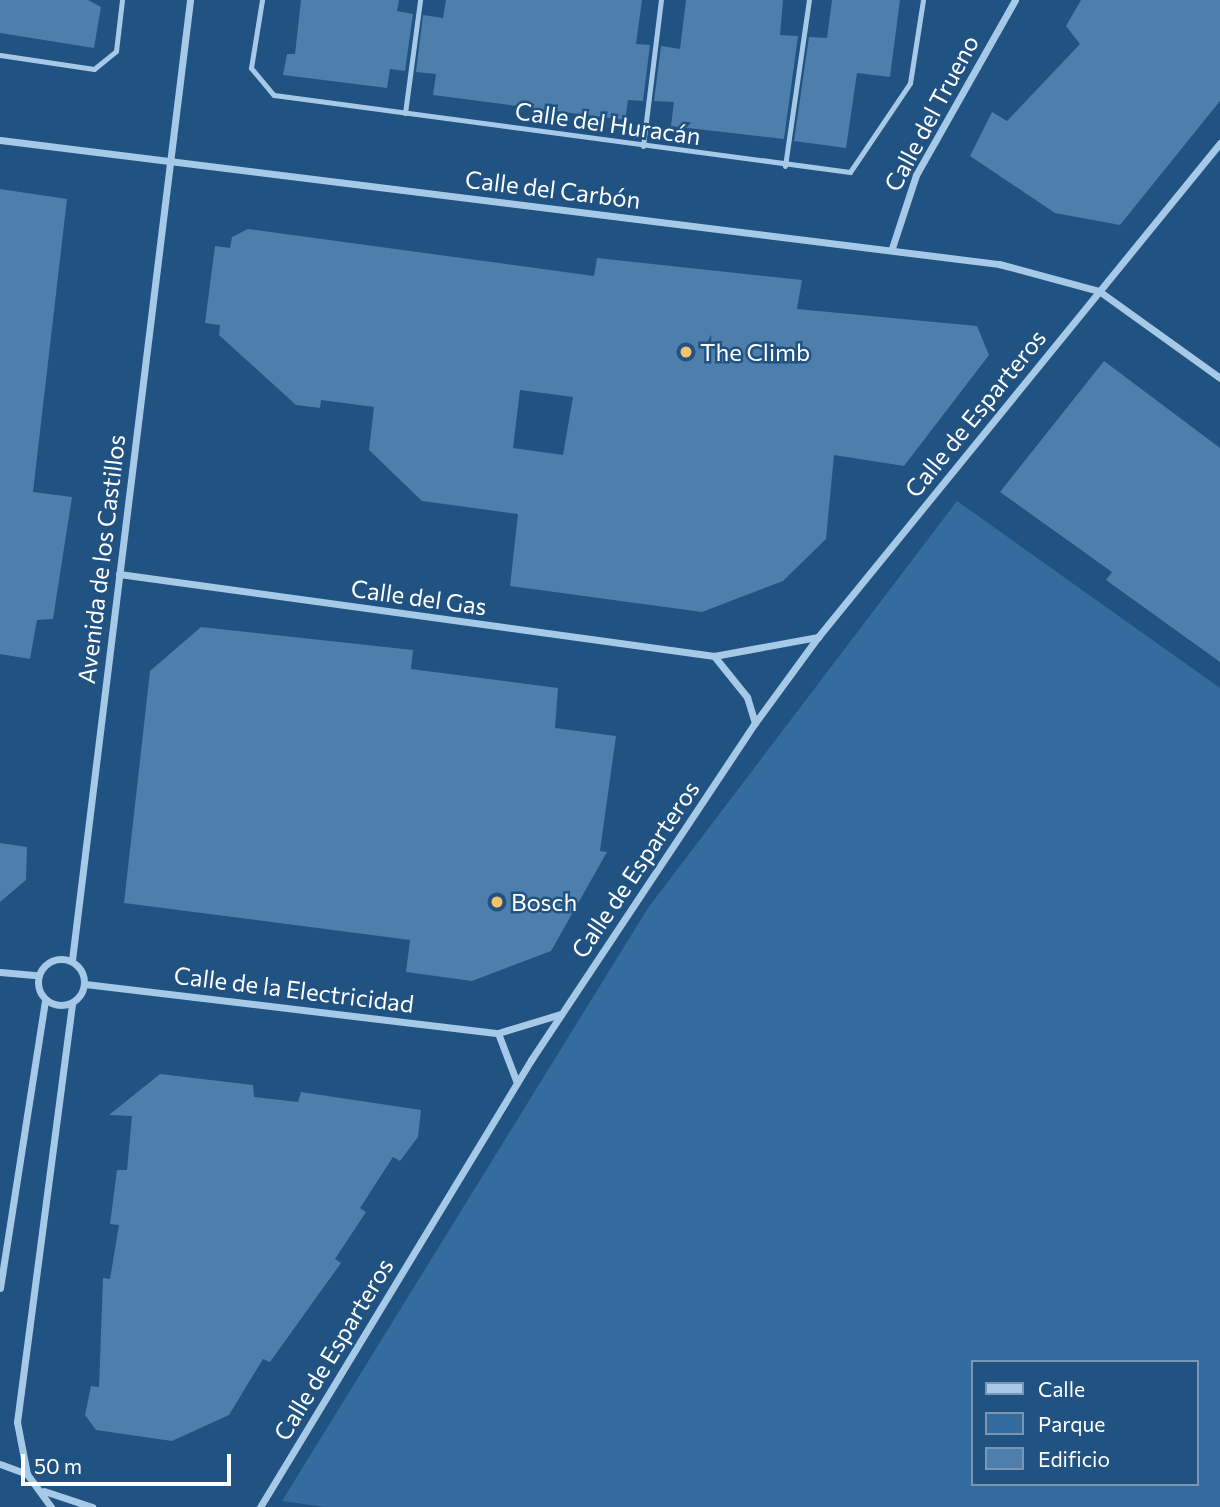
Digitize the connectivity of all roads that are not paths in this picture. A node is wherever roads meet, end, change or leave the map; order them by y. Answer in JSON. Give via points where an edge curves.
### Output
{"nodes":[{"id":1,"x":122,"y":0,"type":"edge"},
{"id":2,"x":190,"y":0,"type":"edge"},
{"id":3,"x":262,"y":0,"type":"edge"},
{"id":4,"x":420,"y":0,"type":"edge"},
{"id":5,"x":661,"y":0,"type":"edge"},
{"id":6,"x":809,"y":0,"type":"edge"},
{"id":7,"x":923,"y":0,"type":"edge"},
{"id":8,"x":1015,"y":0,"type":"edge"},
{"id":9,"x":0,"y":55,"type":"edge"},
{"id":10,"x":405,"y":113,"type":"junction"},
{"id":11,"x":0,"y":140,"type":"edge"},
{"id":12,"x":1220,"y":143,"type":"edge"},
{"id":13,"x":643,"y":146,"type":"junction"},
{"id":14,"x":168,"y":163,"type":"junction"},
{"id":15,"x":785,"y":166,"type":"junction"},
{"id":16,"x":892,"y":248,"type":"junction"},
{"id":17,"x":1099,"y":291,"type":"junction"},
{"id":18,"x":1220,"y":378,"type":"edge"},
{"id":19,"x":119,"y":574,"type":"junction"},
{"id":20,"x":818,"y":636,"type":"junction"},
{"id":21,"x":714,"y":656,"type":"junction"},
{"id":22,"x":755,"y":723,"type":"junction"},
{"id":23,"x":72,"y":960,"type":"junction"},
{"id":24,"x":0,"y":971,"type":"edge"},
{"id":25,"x":37,"y":975,"type":"junction"},
{"id":26,"x":85,"y":984,"type":"junction"},
{"id":27,"x":45,"y":999,"type":"junction"},
{"id":28,"x":72,"y":1003,"type":"junction"},
{"id":29,"x":562,"y":1014,"type":"junction"},
{"id":30,"x":498,"y":1033,"type":"junction"},
{"id":31,"x":517,"y":1083,"type":"junction"},
{"id":32,"x":0,"y":1288,"type":"edge"},
{"id":33,"x":0,"y":1464,"type":"edge"},
{"id":34,"x":27,"y":1474,"type":"junction"},
{"id":35,"x":44,"y":1490,"type":"junction"},
{"id":36,"x":51,"y":1507,"type":"edge"},
{"id":37,"x":92,"y":1507,"type":"edge"},
{"id":38,"x":260,"y":1507,"type":"edge"}],
"edges":[{"from":1,"to":9,"type":"lane","via":[[116,51],[94,69]]},
{"from":2,"to":14,"type":"street","name":"Avenida de los Castillos"},
{"from":3,"to":10,"type":"lane","name":"Calle del Huracán","via":[[251,68],[274,95]]},
{"from":4,"to":10,"type":"lane"},
{"from":5,"to":13,"type":"lane"},
{"from":6,"to":15,"type":"lane"},
{"from":7,"to":15,"type":"lane","name":"Calle del Huracán","via":[[910,83],[850,172]]},
{"from":8,"to":16,"type":"street","name":"Calle del Trueno","via":[[915,174]]},
{"from":10,"to":13,"type":"lane","name":"Calle del Huracán"},
{"from":11,"to":14,"type":"street","name":"Calle del Carbón"},
{"from":12,"to":17,"type":"street","name":"Calle de Esparteros"},
{"from":13,"to":15,"type":"lane","name":"Calle del Huracán"},
{"from":14,"to":16,"type":"street","name":"Calle del Carbón"},
{"from":14,"to":19,"type":"street","name":"Avenida de los Castillos"},
{"from":16,"to":17,"type":"street","name":"Calle del Carbón","via":[[999,264]]},
{"from":17,"to":18,"type":"street"},
{"from":17,"to":20,"type":"street","name":"Calle de Esparteros"},
{"from":19,"to":21,"type":"street","name":"Calle del Gas"},
{"from":19,"to":23,"type":"street","name":"Avenida de los Castillos"},
{"from":20,"to":21,"type":"street","name":"Calle del Gas"},
{"from":20,"to":22,"type":"street","name":"Calle de Esparteros"},
{"from":21,"to":22,"type":"street","via":[[747,697]]},
{"from":22,"to":29,"type":"street","name":"Calle de Esparteros"},
{"from":23,"to":25,"type":"street","via":[[45,963]]},
{"from":23,"to":26,"type":"street"},
{"from":24,"to":25,"type":"street"},
{"from":25,"to":27,"type":"street"},
{"from":26,"to":28,"type":"street"},
{"from":26,"to":30,"type":"street","name":"Calle de la Electricidad"},
{"from":27,"to":28,"type":"street"},
{"from":27,"to":32,"type":"street"},
{"from":28,"to":34,"type":"street","via":[[18,1422]]},
{"from":29,"to":30,"type":"street","name":"Calle de la Electricidad"},
{"from":29,"to":31,"type":"street","name":"Calle de Esparteros"},
{"from":30,"to":31,"type":"street"},
{"from":31,"to":38,"type":"street","name":"Calle de Esparteros"},
{"from":33,"to":34,"type":"street"},
{"from":34,"to":35,"type":"street"},
{"from":35,"to":36,"type":"street"},
{"from":35,"to":37,"type":"street"}]}
